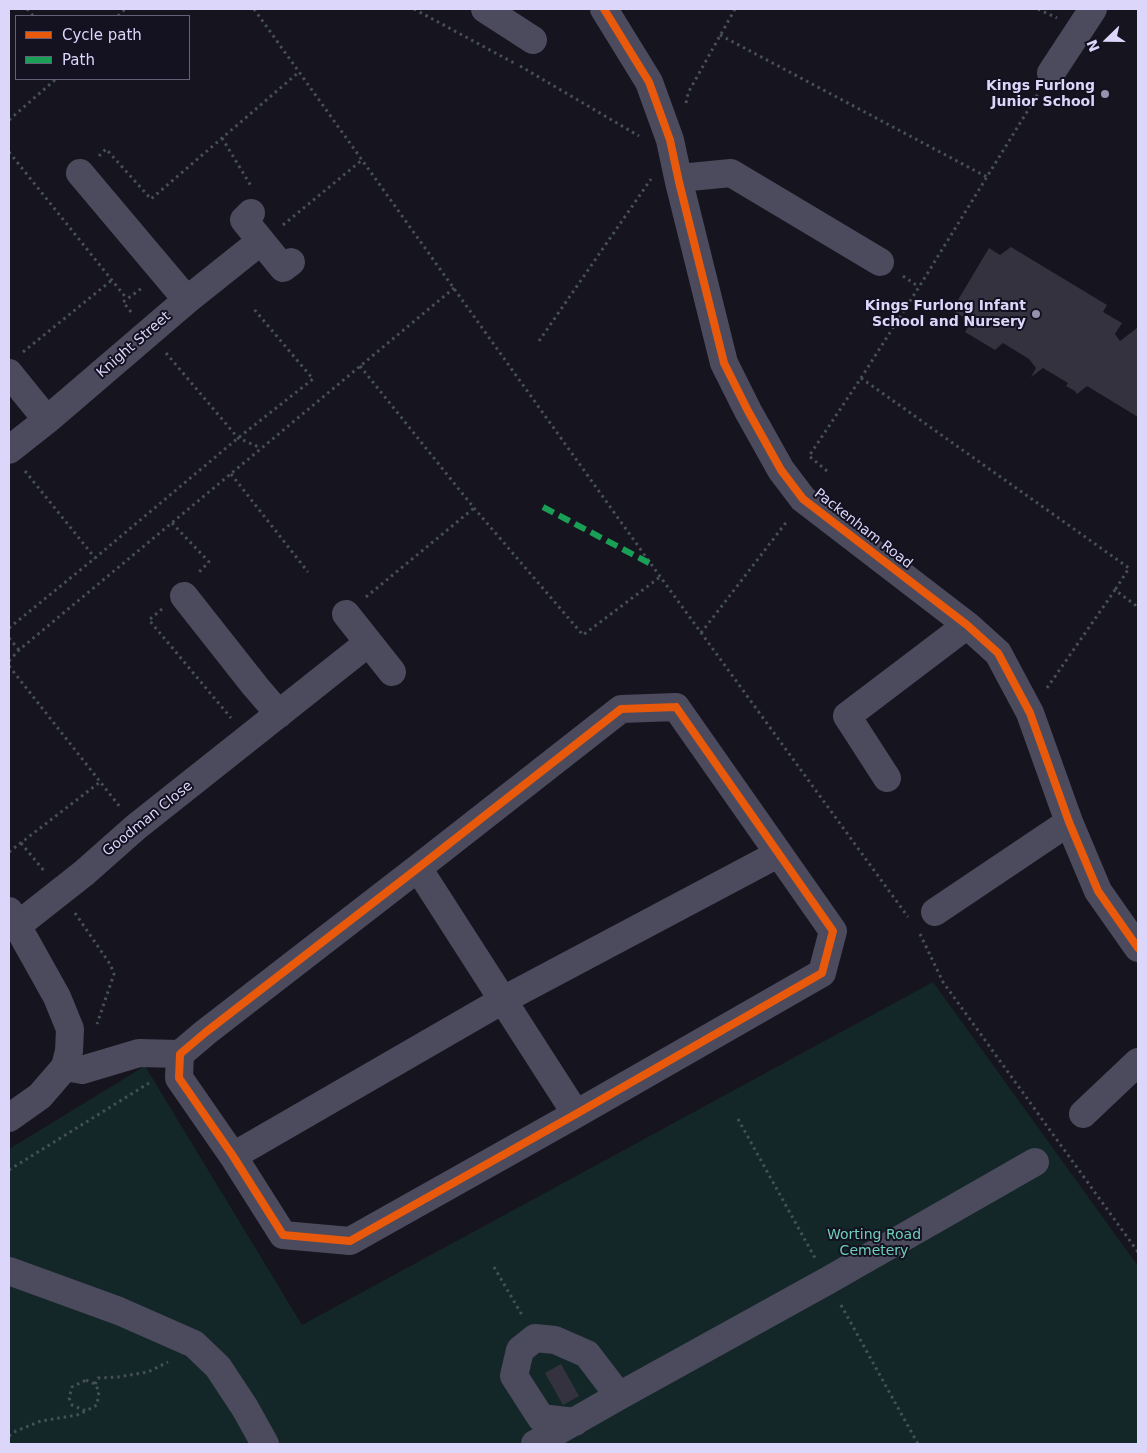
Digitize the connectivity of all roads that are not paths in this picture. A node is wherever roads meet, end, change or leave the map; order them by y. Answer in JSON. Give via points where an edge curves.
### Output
{"nodes":[{"id":1,"x":485,"y":9,"type":"edge"},
{"id":2,"x":604,"y":9,"type":"edge"},
{"id":3,"x":1093,"y":9,"type":"edge"},
{"id":4,"x":533,"y":40,"type":"dead end"},
{"id":5,"x":1051,"y":73,"type":"road end"},
{"id":6,"x":80,"y":173,"type":"road end"},
{"id":7,"x":679,"y":182,"type":"junction"},
{"id":8,"x":253,"y":203,"type":"road end"},
{"id":9,"x":260,"y":241,"type":"junction"},
{"id":10,"x":291,"y":262,"type":"dead end"},
{"id":11,"x":880,"y":262,"type":"dead end"},
{"id":12,"x":187,"y":300,"type":"junction"},
{"id":13,"x":12,"y":365,"type":"edge"},
{"id":14,"x":47,"y":420,"type":"junction"},
{"id":15,"x":15,"y":459,"type":"edge"},
{"id":16,"x":173,"y":602,"type":"road end"},
{"id":17,"x":346,"y":614,"type":"road end"},
{"id":18,"x":967,"y":626,"type":"junction"},
{"id":19,"x":368,"y":643,"type":"junction"},
{"id":20,"x":392,"y":672,"type":"dead end"},
{"id":21,"x":279,"y":714,"type":"junction"},
{"id":22,"x":887,"y":778,"type":"dead end"},
{"id":23,"x":1069,"y":822,"type":"junction"},
{"id":24,"x":778,"y":854,"type":"junction"},
{"id":25,"x":418,"y":868,"type":"junction"},
{"id":26,"x":13,"y":918,"type":"edge"},
{"id":27,"x":927,"y":922,"type":"road end"},
{"id":28,"x":1138,"y":948,"type":"edge"},
{"id":29,"x":503,"y":1000,"type":"junction"},
{"id":30,"x":180,"y":1054,"type":"junction"},
{"id":31,"x":1138,"y":1062,"type":"edge"},
{"id":32,"x":65,"y":1066,"type":"junction"},
{"id":33,"x":576,"y":1114,"type":"junction"},
{"id":34,"x":1083,"y":1114,"type":"dead end"},
{"id":35,"x":9,"y":1118,"type":"edge"},
{"id":36,"x":233,"y":1156,"type":"junction"},
{"id":37,"x":1035,"y":1162,"type":"dead end"},
{"id":38,"x":9,"y":1271,"type":"edge"},
{"id":39,"x":619,"y":1396,"type":"junction"},
{"id":40,"x":575,"y":1422,"type":"junction"},
{"id":41,"x":265,"y":1444,"type":"edge"},
{"id":42,"x":535,"y":1444,"type":"edge"}],
"edges":[{"from":1,"to":4,"type":"street"},
{"from":2,"to":7,"type":"street","name":"Packenham Road","via":[[649,82],[670,140]]},
{"from":3,"to":5,"type":"street"},
{"from":6,"to":12,"type":"street"},
{"from":7,"to":11,"type":"street","via":[[690,177],[731,173]]},
{"from":7,"to":18,"type":"street","name":"Packenham Road","via":[[724,364],[781,470],[803,499]]},
{"from":8,"to":9,"type":"street","via":[[244,220]]},
{"from":9,"to":10,"type":"street","via":[[282,268]]},
{"from":9,"to":12,"type":"street","name":"Knight Street"},
{"from":12,"to":14,"type":"street","name":"Knight Street"},
{"from":13,"to":14,"type":"street"},
{"from":14,"to":15,"type":"street","name":"Knight Street"},
{"from":16,"to":21,"type":"street"},
{"from":17,"to":19,"type":"street"},
{"from":18,"to":22,"type":"street","via":[[847,716]]},
{"from":18,"to":23,"type":"street","name":"Packenham Road","via":[[998,653],[1030,714]]},
{"from":19,"to":20,"type":"street"},
{"from":19,"to":21,"type":"street","name":"Goodman Close"},
{"from":21,"to":26,"type":"street","name":"Goodman Close","via":[[136,827],[84,873]]},
{"from":23,"to":27,"type":"street"},
{"from":23,"to":28,"type":"street","name":"Packenham Road","via":[[1098,892]]},
{"from":24,"to":25,"type":"street","via":[[676,708],[621,709]]},
{"from":24,"to":29,"type":"street"},
{"from":24,"to":33,"type":"street","via":[[833,931],[822,973]]},
{"from":25,"to":29,"type":"street"},
{"from":25,"to":30,"type":"street"},
{"from":26,"to":32,"type":"street","via":[[57,997],[70,1029]]},
{"from":29,"to":33,"type":"street"},
{"from":29,"to":36,"type":"street"},
{"from":30,"to":32,"type":"street","via":[[139,1053],[82,1070]]},
{"from":30,"to":36,"type":"street","via":[[179,1078]]},
{"from":31,"to":34,"type":"street"},
{"from":32,"to":35,"type":"street","via":[[40,1096]]},
{"from":33,"to":36,"type":"street","via":[[350,1241],[283,1235]]},
{"from":37,"to":39,"type":"street"},
{"from":38,"to":41,"type":"street","via":[[120,1311],[194,1344],[218,1367]]},
{"from":39,"to":40,"type":"street"},
{"from":39,"to":40,"type":"street","via":[[587,1354],[555,1340],[535,1338],[520,1350],[514,1376],[541,1418]]},
{"from":40,"to":42,"type":"street"}]}
